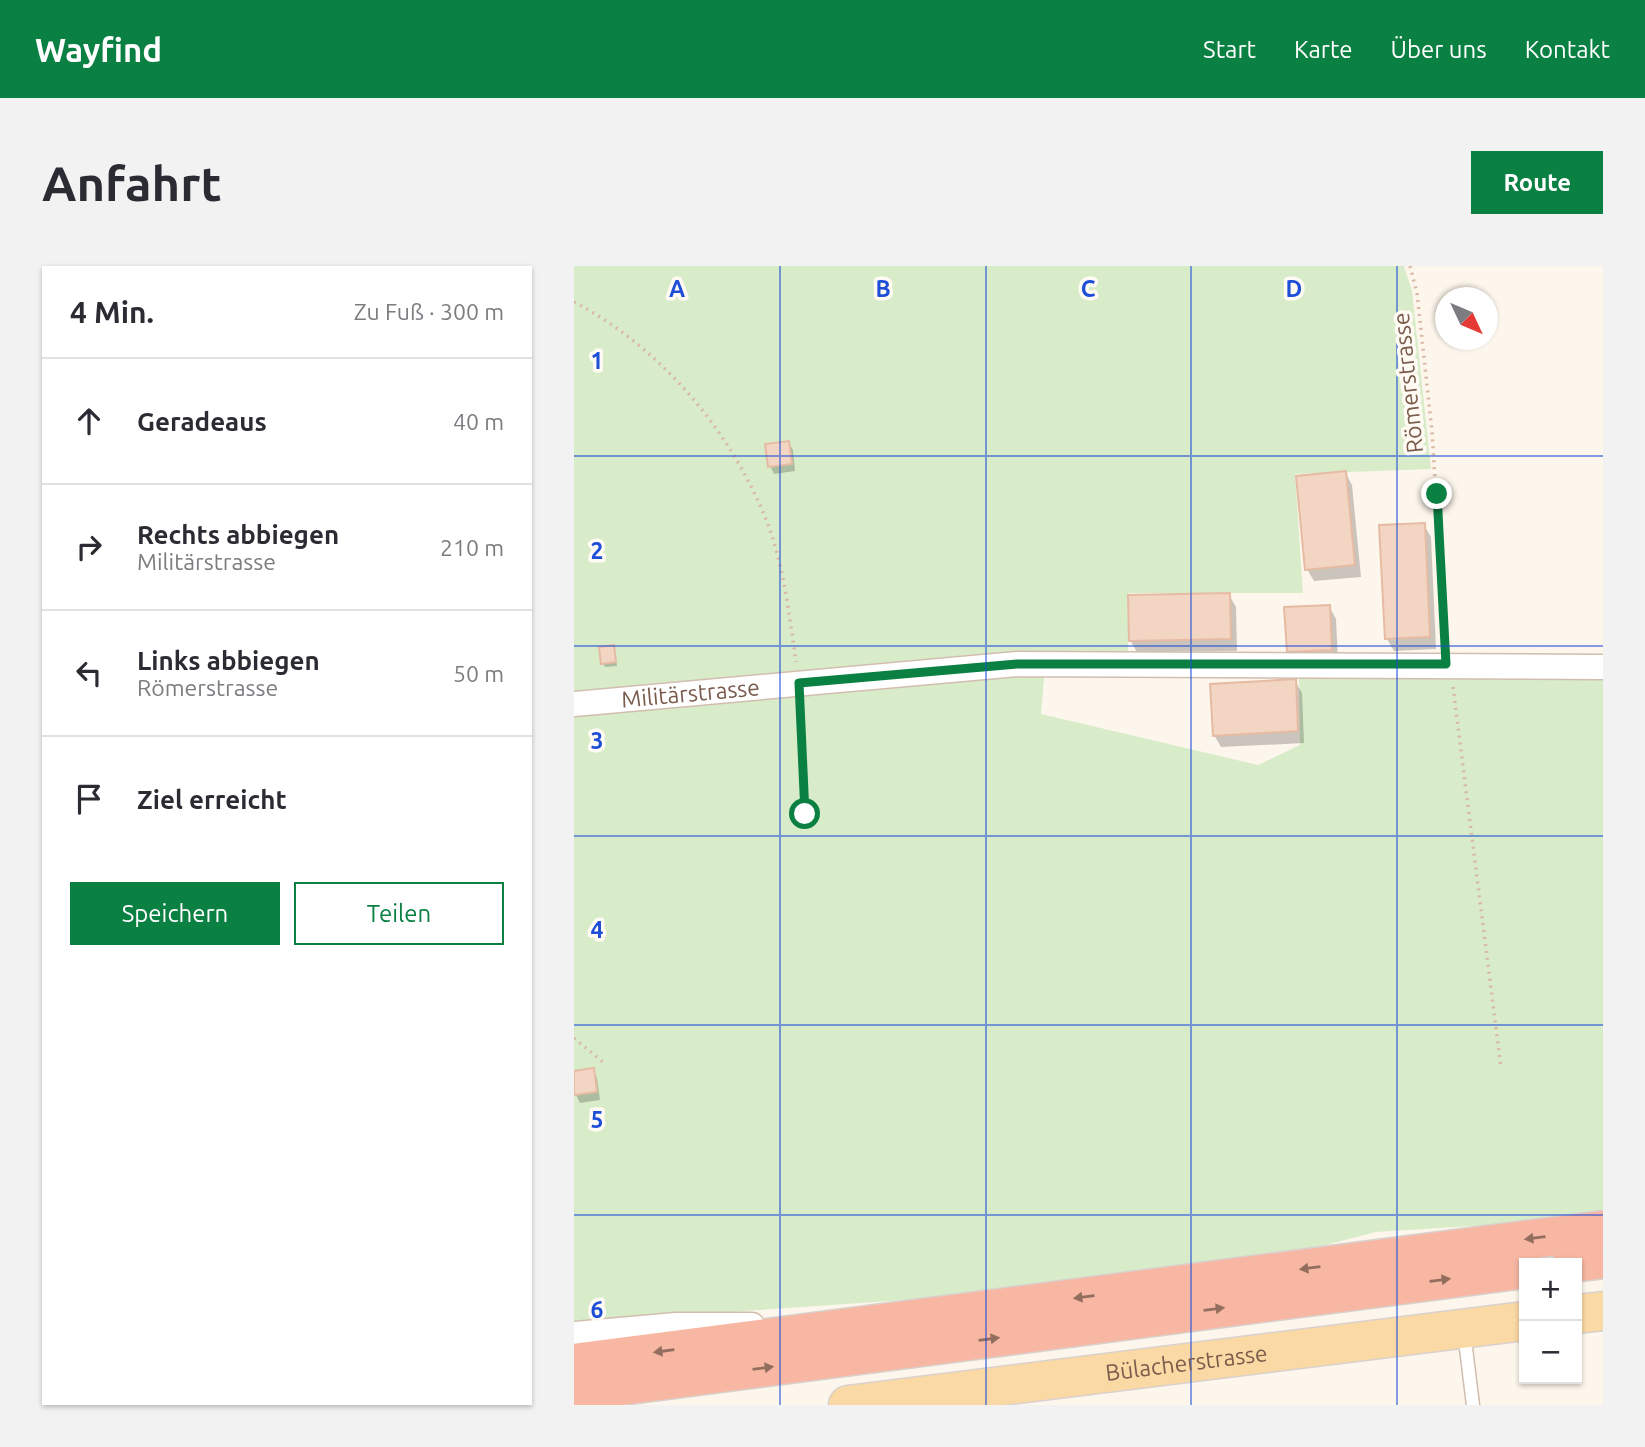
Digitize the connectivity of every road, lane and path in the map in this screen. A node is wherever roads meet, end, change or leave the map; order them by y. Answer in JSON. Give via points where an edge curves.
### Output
{"nodes":[{"id":1,"x":1410,"y":266,"type":"edge"},
{"id":2,"x":574,"y":302,"type":"edge"},
{"id":3,"x":1448,"y":664,"type":"junction"},
{"id":4,"x":1603,"y":667,"type":"edge"},
{"id":5,"x":799,"y":683,"type":"junction"},
{"id":6,"x":574,"y":704,"type":"edge"},
{"id":7,"x":805,"y":814,"type":"dead end"},
{"id":8,"x":574,"y":1038,"type":"edge"},
{"id":9,"x":605,"y":1064,"type":"dead end"},
{"id":10,"x":1501,"y":1068,"type":"dead end"},
{"id":11,"x":1603,"y":1230,"type":"edge"},
{"id":12,"x":1603,"y":1259,"type":"edge"},
{"id":13,"x":1582,"y":1262,"type":"edge"},
{"id":14,"x":1519,"y":1270,"type":"edge"},
{"id":15,"x":1603,"y":1311,"type":"edge"},
{"id":16,"x":1582,"y":1313,"type":"edge"},
{"id":17,"x":1519,"y":1322,"type":"edge"},
{"id":18,"x":875,"y":1324,"type":"junction"},
{"id":19,"x":1463,"y":1329,"type":"junction"},
{"id":20,"x":574,"y":1334,"type":"edge"},
{"id":21,"x":574,"y":1363,"type":"edge"},
{"id":22,"x":574,"y":1392,"type":"edge"},
{"id":23,"x":848,"y":1405,"type":"edge"},
{"id":24,"x":1473,"y":1405,"type":"edge"}],
"edges":[{"from":1,"to":3,"type":"path","name":"Römerstrasse","via":[[1432,431]]},
{"from":2,"to":5,"type":"path","via":[[667,369],[723,436],[764,513],[787,597]]},
{"from":3,"to":4,"type":"street","name":"Militärstrasse"},
{"from":3,"to":5,"type":"street","name":"Militärstrasse","via":[[1017,664]]},
{"from":3,"to":10,"type":"path","name":"Römerstrasse","via":[[1461,733]]},
{"from":5,"to":6,"type":"street","name":"Militärstrasse"},
{"from":5,"to":7,"type":"path"},
{"from":8,"to":9,"type":"path"},
{"from":11,"to":18,"type":"highway","one_way":true},
{"from":12,"to":13,"type":"highway"},
{"from":22,"to":14,"type":"highway","one_way":true},
{"from":15,"to":16,"type":"main road"},
{"from":17,"to":19,"type":"main road","name":"Bülacherstrasse"},
{"from":18,"to":20,"type":"street","via":[[676,1325]]},
{"from":18,"to":21,"type":"highway","one_way":true},
{"from":19,"to":23,"type":"main road","name":"Bülacherstrasse"},
{"from":19,"to":24,"type":"lane"}]}
